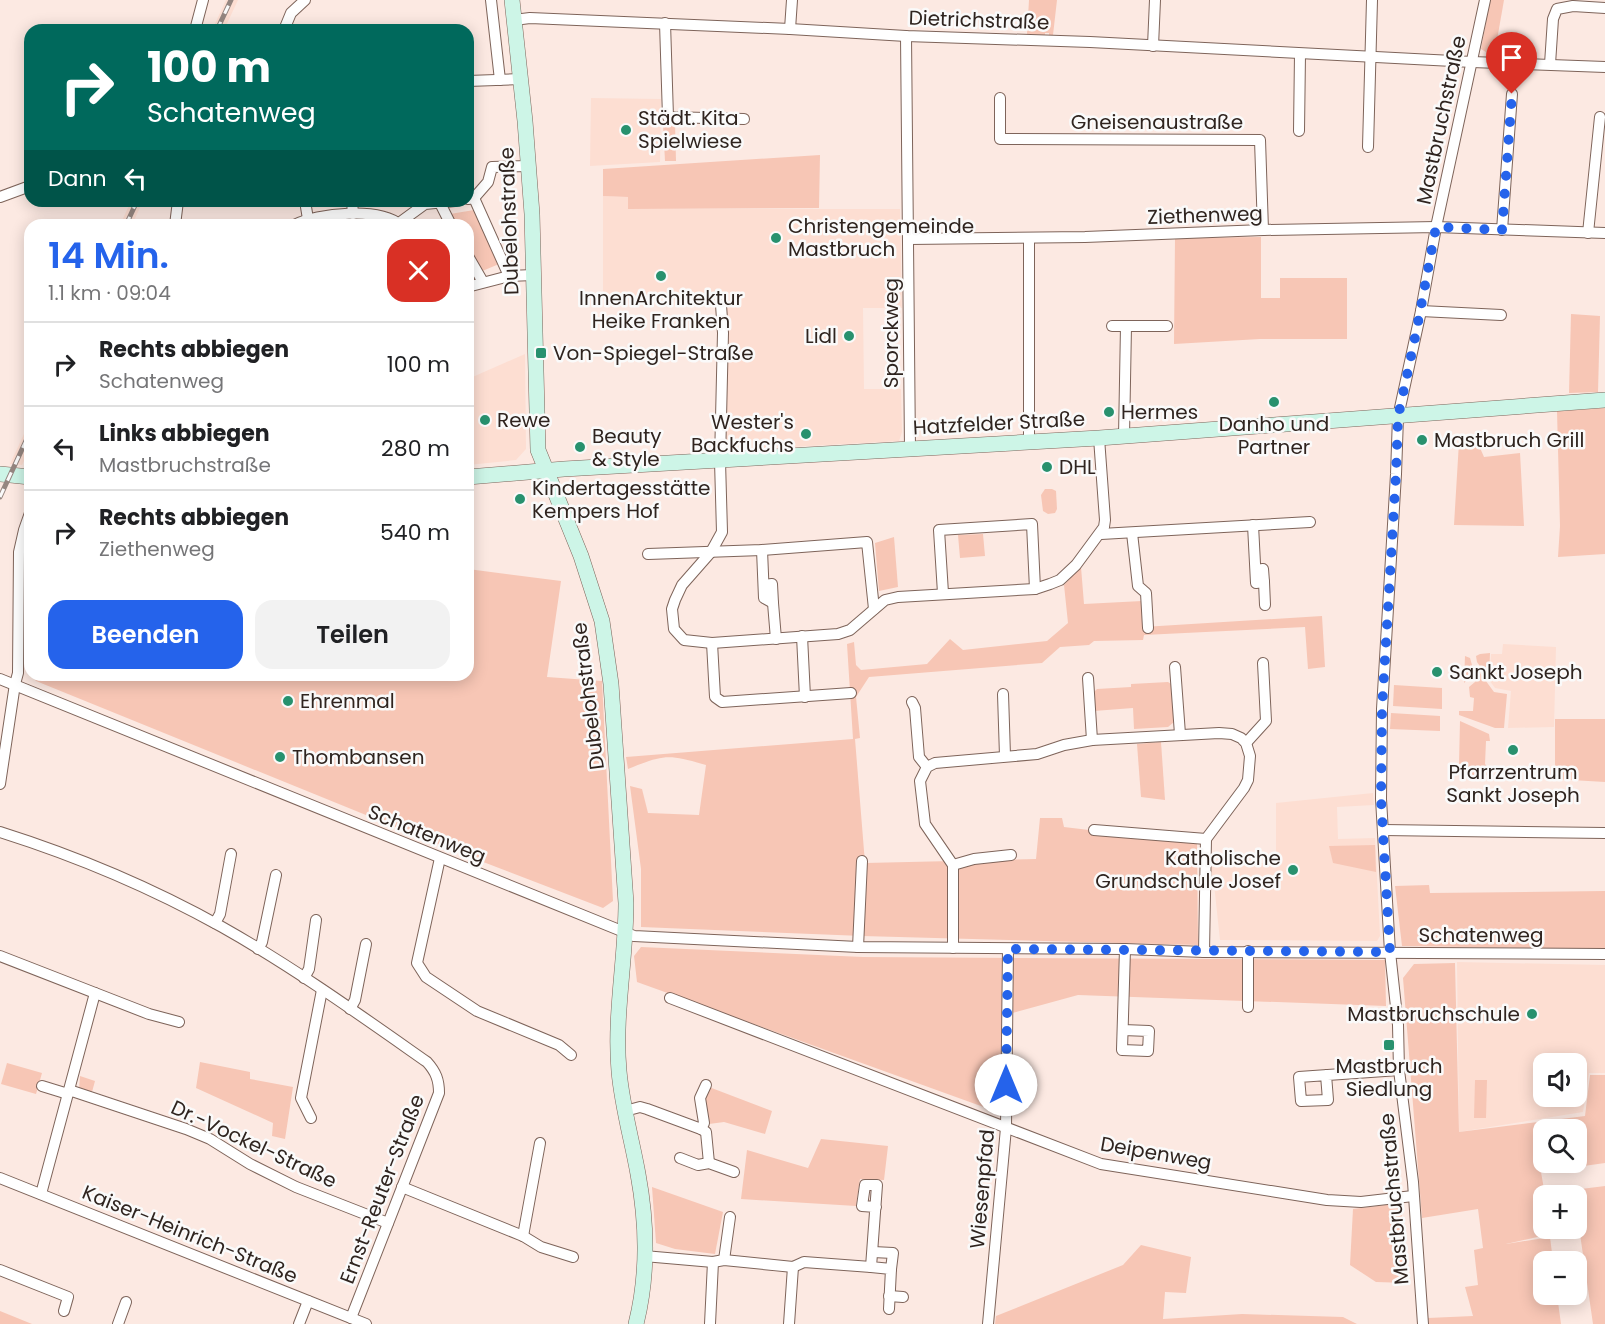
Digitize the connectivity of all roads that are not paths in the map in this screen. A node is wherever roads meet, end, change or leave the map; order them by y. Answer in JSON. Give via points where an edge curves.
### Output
{"nodes":[{"id":1,"x":197,"y":0,"type":"edge"},
{"id":2,"x":203,"y":0,"type":"edge"},
{"id":3,"x":305,"y":0,"type":"edge"},
{"id":4,"x":491,"y":0,"type":"edge"},
{"id":5,"x":512,"y":0,"type":"edge"},
{"id":6,"x":792,"y":0,"type":"edge"},
{"id":7,"x":1155,"y":0,"type":"edge"},
{"id":8,"x":1372,"y":0,"type":"edge"},
{"id":9,"x":1485,"y":0,"type":"edge"},
{"id":10,"x":1605,"y":8,"type":"edge"},
{"id":11,"x":514,"y":20,"type":"junction"},
{"id":12,"x":665,"y":23,"type":"junction"},
{"id":13,"x":197,"y":24,"type":"edge"},
{"id":14,"x":286,"y":24,"type":"edge"},
{"id":15,"x":790,"y":29,"type":"junction"},
{"id":16,"x":906,"y":36,"type":"junction"},
{"id":17,"x":1153,"y":46,"type":"junction"},
{"id":18,"x":1300,"y":54,"type":"junction"},
{"id":19,"x":1370,"y":56,"type":"junction"},
{"id":20,"x":1472,"y":62,"type":"junction"},
{"id":21,"x":1550,"y":64,"type":"junction"},
{"id":22,"x":1605,"y":67,"type":"edge"},
{"id":23,"x":520,"y":79,"type":"junction"},
{"id":24,"x":500,"y":80,"type":"junction"},
{"id":25,"x":474,"y":81,"type":"edge"},
{"id":26,"x":1512,"y":94,"type":"dead end"},
{"id":27,"x":1000,"y":98,"type":"dead end"},
{"id":28,"x":1600,"y":117,"type":"dead end"},
{"id":29,"x":744,"y":119,"type":"dead end"},
{"id":30,"x":1299,"y":131,"type":"dead end"},
{"id":31,"x":1368,"y":147,"type":"dead end"},
{"id":32,"x":529,"y":166,"type":"junction"},
{"id":33,"x":24,"y":188,"type":"edge"},
{"id":34,"x":474,"y":196,"type":"edge"},
{"id":35,"x":0,"y":197,"type":"edge"},
{"id":36,"x":474,"y":205,"type":"edge"},
{"id":37,"x":305,"y":207,"type":"edge"},
{"id":38,"x":352,"y":207,"type":"edge"},
{"id":39,"x":421,"y":207,"type":"edge"},
{"id":40,"x":353,"y":214,"type":"junction"},
{"id":41,"x":308,"y":219,"type":"joint"},
{"id":42,"x":390,"y":219,"type":"edge"},
{"id":43,"x":406,"y":219,"type":"edge"},
{"id":44,"x":1436,"y":227,"type":"junction"},
{"id":45,"x":1263,"y":230,"type":"junction"},
{"id":46,"x":1502,"y":230,"type":"junction"},
{"id":47,"x":1588,"y":233,"type":"junction"},
{"id":48,"x":1605,"y":233,"type":"edge"},
{"id":49,"x":1029,"y":238,"type":"junction"},
{"id":50,"x":909,"y":239,"type":"junction"},
{"id":51,"x":474,"y":266,"type":"edge"},
{"id":52,"x":533,"y":275,"type":"junction"},
{"id":53,"x":509,"y":276,"type":"junction"},
{"id":54,"x":483,"y":282,"type":"junction"},
{"id":55,"x":474,"y":285,"type":"edge"},
{"id":56,"x":721,"y":305,"type":"dead end"},
{"id":57,"x":1420,"y":311,"type":"junction"},
{"id":58,"x":1501,"y":315,"type":"dead end"},
{"id":59,"x":1112,"y":326,"type":"dead end"},
{"id":60,"x":1126,"y":326,"type":"junction"},
{"id":61,"x":1167,"y":326,"type":"dead end"},
{"id":62,"x":1605,"y":400,"type":"edge"},
{"id":63,"x":1398,"y":417,"type":"junction"},
{"id":64,"x":1124,"y":436,"type":"junction"},
{"id":65,"x":1099,"y":438,"type":"junction"},
{"id":66,"x":1029,"y":441,"type":"junction"},
{"id":67,"x":910,"y":449,"type":"junction"},
{"id":68,"x":720,"y":461,"type":"junction"},
{"id":69,"x":548,"y":470,"type":"junction"},
{"id":70,"x":0,"y":474,"type":"edge"},
{"id":71,"x":24,"y":476,"type":"edge"},
{"id":72,"x":474,"y":476,"type":"edge"},
{"id":73,"x":1310,"y":522,"type":"dead end"},
{"id":74,"x":1253,"y":525,"type":"junction"},
{"id":75,"x":24,"y":530,"type":"edge"},
{"id":76,"x":1132,"y":533,"type":"junction"},
{"id":77,"x":1101,"y":534,"type":"junction"},
{"id":78,"x":762,"y":550,"type":"junction"},
{"id":79,"x":711,"y":552,"type":"junction"},
{"id":80,"x":648,"y":554,"type":"dead end"},
{"id":81,"x":1035,"y":588,"type":"junction"},
{"id":82,"x":943,"y":593,"type":"junction"},
{"id":83,"x":1265,"y":605,"type":"dead end"},
{"id":84,"x":874,"y":609,"type":"junction"},
{"id":85,"x":1148,"y":628,"type":"dead end"},
{"id":86,"x":802,"y":636,"type":"junction"},
{"id":87,"x":776,"y":639,"type":"junction"},
{"id":88,"x":712,"y":643,"type":"junction"},
{"id":89,"x":1263,"y":663,"type":"dead end"},
{"id":90,"x":1175,"y":667,"type":"dead end"},
{"id":91,"x":1088,"y":678,"type":"dead end"},
{"id":92,"x":0,"y":679,"type":"edge"},
{"id":93,"x":15,"y":684,"type":"junction"},
{"id":94,"x":851,"y":693,"type":"dead end"},
{"id":95,"x":1003,"y":694,"type":"dead end"},
{"id":96,"x":805,"y":697,"type":"junction"},
{"id":97,"x":912,"y":702,"type":"dead end"},
{"id":98,"x":1180,"y":734,"type":"junction"},
{"id":99,"x":1092,"y":740,"type":"junction"},
{"id":100,"x":1246,"y":743,"type":"junction"},
{"id":101,"x":1005,"y":756,"type":"junction"},
{"id":102,"x":927,"y":768,"type":"junction"},
{"id":103,"x":0,"y":784,"type":"edge"},
{"id":104,"x":1094,"y":830,"type":"dead end"},
{"id":105,"x":1383,"y":830,"type":"junction"},
{"id":106,"x":0,"y":832,"type":"edge"},
{"id":107,"x":1605,"y":833,"type":"edge"},
{"id":108,"x":1206,"y":839,"type":"junction"},
{"id":109,"x":231,"y":854,"type":"dead end"},
{"id":110,"x":1011,"y":855,"type":"dead end"},
{"id":111,"x":440,"y":858,"type":"junction"},
{"id":112,"x":862,"y":861,"type":"dead end"},
{"id":113,"x":953,"y":865,"type":"junction"},
{"id":114,"x":276,"y":875,"type":"dead end"},
{"id":115,"x":316,"y":920,"type":"dead end"},
{"id":116,"x":215,"y":924,"type":"junction"},
{"id":117,"x":626,"y":933,"type":"junction"},
{"id":118,"x":366,"y":944,"type":"dead end"},
{"id":119,"x":858,"y":947,"type":"junction"},
{"id":120,"x":953,"y":948,"type":"junction"},
{"id":121,"x":258,"y":949,"type":"junction"},
{"id":122,"x":1008,"y":949,"type":"junction"},
{"id":123,"x":1125,"y":949,"type":"junction"},
{"id":124,"x":1248,"y":951,"type":"junction"},
{"id":125,"x":1204,"y":952,"type":"junction"},
{"id":126,"x":1390,"y":952,"type":"junction"},
{"id":127,"x":1605,"y":954,"type":"edge"},
{"id":128,"x":0,"y":956,"type":"edge"},
{"id":129,"x":304,"y":978,"type":"junction"},
{"id":130,"x":322,"y":990,"type":"junction"},
{"id":131,"x":95,"y":993,"type":"junction"},
{"id":132,"x":670,"y":998,"type":"dead end"},
{"id":133,"x":1248,"y":1007,"type":"dead end"},
{"id":134,"x":350,"y":1009,"type":"junction"},
{"id":135,"x":179,"y":1022,"type":"dead end"},
{"id":136,"x":1123,"y":1030,"type":"dead end"},
{"id":137,"x":571,"y":1055,"type":"dead end"},
{"id":138,"x":1399,"y":1070,"type":"junction"},
{"id":139,"x":1326,"y":1075,"type":"dead end"},
{"id":140,"x":706,"y":1084,"type":"dead end"},
{"id":141,"x":42,"y":1086,"type":"dead end"},
{"id":142,"x":69,"y":1092,"type":"junction"},
{"id":143,"x":625,"y":1111,"type":"junction"},
{"id":144,"x":311,"y":1118,"type":"dead end"},
{"id":145,"x":1006,"y":1128,"type":"junction"},
{"id":146,"x":701,"y":1129,"type":"junction"},
{"id":147,"x":540,"y":1143,"type":"dead end"},
{"id":148,"x":680,"y":1158,"type":"dead end"},
{"id":149,"x":709,"y":1163,"type":"junction"},
{"id":150,"x":734,"y":1172,"type":"dead end"},
{"id":151,"x":0,"y":1178,"type":"edge"},
{"id":152,"x":402,"y":1187,"type":"junction"},
{"id":153,"x":40,"y":1194,"type":"junction"},
{"id":154,"x":1413,"y":1196,"type":"junction"},
{"id":155,"x":876,"y":1207,"type":"dead end"},
{"id":156,"x":730,"y":1217,"type":"dead end"},
{"id":157,"x":388,"y":1223,"type":"junction"},
{"id":158,"x":523,"y":1236,"type":"junction"},
{"id":159,"x":873,"y":1252,"type":"junction"},
{"id":160,"x":573,"y":1257,"type":"dead end"},
{"id":161,"x":644,"y":1257,"type":"junction"},
{"id":162,"x":719,"y":1261,"type":"junction"},
{"id":163,"x":793,"y":1267,"type":"junction"},
{"id":164,"x":871,"y":1267,"type":"junction"},
{"id":165,"x":891,"y":1269,"type":"junction"},
{"id":166,"x":0,"y":1270,"type":"edge"},
{"id":167,"x":890,"y":1296,"type":"junction"},
{"id":168,"x":903,"y":1297,"type":"dead end"},
{"id":169,"x":308,"y":1301,"type":"junction"},
{"id":170,"x":126,"y":1302,"type":"dead end"},
{"id":171,"x":888,"y":1309,"type":"dead end"},
{"id":172,"x":64,"y":1311,"type":"dead end"},
{"id":173,"x":351,"y":1318,"type":"junction"},
{"id":174,"x":118,"y":1324,"type":"edge"},
{"id":175,"x":299,"y":1324,"type":"edge"},
{"id":176,"x":366,"y":1324,"type":"edge"},
{"id":177,"x":636,"y":1324,"type":"edge"},
{"id":178,"x":710,"y":1324,"type":"edge"},
{"id":179,"x":789,"y":1324,"type":"edge"},
{"id":180,"x":988,"y":1324,"type":"edge"},
{"id":181,"x":1423,"y":1324,"type":"edge"}],
"edges":[{"from":1,"to":2,"type":"street"},
{"from":2,"to":13,"type":"street"},
{"from":3,"to":14,"type":"street","via":[[291,13]]},
{"from":4,"to":24,"type":"street"},
{"from":5,"to":11,"type":"main road","name":"Dubelohstraße"},
{"from":6,"to":15,"type":"street"},
{"from":7,"to":17,"type":"street"},
{"from":8,"to":19,"type":"street"},
{"from":9,"to":20,"type":"street","name":"Mastbruchstraße"},
{"from":10,"to":21,"type":"street","via":[[1557,9]]},
{"from":11,"to":12,"type":"street","name":"Dietrichstraße"},
{"from":11,"to":23,"type":"main road","name":"Dubelohstraße"},
{"from":12,"to":15,"type":"street","name":"Dietrichstraße"},
{"from":12,"to":29,"type":"street","via":[[668,117]]},
{"from":15,"to":16,"type":"street","name":"Dietrichstraße"},
{"from":16,"to":17,"type":"street","name":"Dietrichstraße"},
{"from":16,"to":50,"type":"street","name":"Sporckweg"},
{"from":17,"to":18,"type":"street","name":"Dietrichstraße"},
{"from":18,"to":19,"type":"street","name":"Dietrichstraße"},
{"from":18,"to":30,"type":"street"},
{"from":19,"to":20,"type":"street","name":"Dietrichstraße"},
{"from":19,"to":31,"type":"street"},
{"from":20,"to":21,"type":"street","name":"Dietrichstraße"},
{"from":20,"to":44,"type":"street","name":"Mastbruchstraße"},
{"from":21,"to":22,"type":"street","name":"Dietrichstraße"},
{"from":23,"to":24,"type":"street"},
{"from":23,"to":32,"type":"main road","name":"Dubelohstraße"},
{"from":24,"to":25,"type":"street"},
{"from":26,"to":46,"type":"street"},
{"from":27,"to":45,"type":"street","name":"Gneisenaustraße","via":[[1000,144],[1260,140]]},
{"from":28,"to":47,"type":"street"},
{"from":32,"to":34,"type":"street","via":[[492,167],[488,182]]},
{"from":32,"to":52,"type":"main road","name":"Dubelohstraße"},
{"from":33,"to":35,"type":"street"},
{"from":36,"to":53,"type":"street"},
{"from":37,"to":41,"type":"street"},
{"from":38,"to":40,"type":"street"},
{"from":39,"to":43,"type":"street"},
{"from":40,"to":41,"type":"street"},
{"from":40,"to":42,"type":"street"},
{"from":44,"to":45,"type":"street","name":"Ziethenweg"},
{"from":44,"to":46,"type":"street","name":"Ziethenweg"},
{"from":44,"to":57,"type":"street","name":"Mastbruchstraße"},
{"from":45,"to":49,"type":"street","name":"Ziethenweg"},
{"from":46,"to":47,"type":"street","name":"Ziethenweg"},
{"from":47,"to":48,"type":"street","name":"Ziethenweg"},
{"from":49,"to":50,"type":"street","name":"Ziethenweg"},
{"from":49,"to":66,"type":"street"},
{"from":50,"to":67,"type":"street","name":"Sporckweg"},
{"from":51,"to":54,"type":"street"},
{"from":52,"to":53,"type":"street"},
{"from":52,"to":69,"type":"main road","name":"Dubelohstraße","via":[[537,441]]},
{"from":53,"to":54,"type":"street"},
{"from":54,"to":55,"type":"street"},
{"from":56,"to":68,"type":"street"},
{"from":57,"to":58,"type":"street"},
{"from":57,"to":63,"type":"street","name":"Mastbruchstraße"},
{"from":59,"to":60,"type":"street"},
{"from":60,"to":61,"type":"street"},
{"from":60,"to":64,"type":"street"},
{"from":62,"to":63,"type":"main road","name":"Hatzfelder Straße"},
{"from":63,"to":64,"type":"main road","name":"Hatzfelder Straße"},
{"from":63,"to":105,"type":"street","name":"Mastbruchstraße","via":[[1382,709]]},
{"from":64,"to":65,"type":"main road","name":"Hatzfelder Straße"},
{"from":65,"to":66,"type":"main road","name":"Hatzfelder Straße"},
{"from":65,"to":77,"type":"street","via":[[1105,520]]},
{"from":66,"to":67,"type":"main road","name":"Hatzfelder Straße"},
{"from":67,"to":68,"type":"main road","name":"Hatzfelder Straße"},
{"from":68,"to":69,"type":"main road","name":"Hatzfelder Straße"},
{"from":68,"to":79,"type":"street","via":[[722,532]]},
{"from":69,"to":72,"type":"main road","name":"Hatzfelder Straße"},
{"from":69,"to":117,"type":"main road","name":"Dubelohstraße","via":[[596,597],[607,648]]},
{"from":70,"to":71,"type":"main road"},
{"from":73,"to":74,"type":"street"},
{"from":74,"to":76,"type":"street"},
{"from":74,"to":83,"type":"street","via":[[1256,570],[1263,569]]},
{"from":75,"to":93,"type":"street","via":[[19,552]]},
{"from":76,"to":77,"type":"street"},
{"from":76,"to":85,"type":"street","via":[[1138,586],[1146,593]]},
{"from":77,"to":81,"type":"street","via":[[1060,580]]},
{"from":78,"to":79,"type":"street"},
{"from":78,"to":84,"type":"street","via":[[867,542]]},
{"from":78,"to":87,"type":"street","via":[[764,598],[773,603]]},
{"from":79,"to":80,"type":"street"},
{"from":79,"to":88,"type":"street","via":[[682,585],[672,617],[674,629],[684,640]]},
{"from":81,"to":82,"type":"street"},
{"from":81,"to":82,"type":"street","via":[[1032,524],[939,530]]},
{"from":82,"to":84,"type":"street","via":[[885,600]]},
{"from":84,"to":86,"type":"street","via":[[850,630]]},
{"from":86,"to":87,"type":"street"},
{"from":86,"to":96,"type":"street"},
{"from":87,"to":88,"type":"street"},
{"from":88,"to":96,"type":"street","via":[[715,697],[722,702]]},
{"from":89,"to":100,"type":"street","via":[[1266,721]]},
{"from":90,"to":98,"type":"street"},
{"from":91,"to":99,"type":"street"},
{"from":92,"to":93,"type":"street","name":"Schatenweg"},
{"from":93,"to":103,"type":"street"},
{"from":93,"to":111,"type":"street","name":"Schatenweg"},
{"from":94,"to":96,"type":"street"},
{"from":95,"to":101,"type":"street"},
{"from":97,"to":102,"type":"street","via":[[919,757]]},
{"from":98,"to":99,"type":"street"},
{"from":98,"to":100,"type":"street","via":[[1232,734]]},
{"from":99,"to":101,"type":"street","via":[[1037,754]]},
{"from":100,"to":108,"type":"street","via":[[1250,756],[1248,780]]},
{"from":101,"to":102,"type":"street","via":[[935,763]]},
{"from":102,"to":113,"type":"street","via":[[920,781],[925,824]]},
{"from":104,"to":108,"type":"street"},
{"from":105,"to":107,"type":"street"},
{"from":105,"to":126,"type":"street","name":"Mastbruchstraße"},
{"from":106,"to":116,"type":"street","name":"Ernst-Reuter-Straße","via":[[108,872]]},
{"from":108,"to":125,"type":"street"},
{"from":109,"to":116,"type":"street"},
{"from":110,"to":113,"type":"street"},
{"from":111,"to":117,"type":"street","name":"Schatenweg"},
{"from":111,"to":137,"type":"street","via":[[417,963],[420,969],[477,1011],[559,1045]]},
{"from":112,"to":119,"type":"street"},
{"from":113,"to":120,"type":"street"},
{"from":114,"to":121,"type":"street"},
{"from":115,"to":129,"type":"street","via":[[309,969]]},
{"from":116,"to":121,"type":"street","name":"Ernst-Reuter-Straße"},
{"from":117,"to":119,"type":"street","name":"Schatenweg","via":[[638,937]]},
{"from":117,"to":143,"type":"main road","name":"Dubelohstraße","via":[[618,1037]]},
{"from":118,"to":134,"type":"street"},
{"from":119,"to":120,"type":"street","name":"Schatenweg"},
{"from":120,"to":122,"type":"street","name":"Schatenweg"},
{"from":121,"to":129,"type":"street","name":"Ernst-Reuter-Straße"},
{"from":122,"to":123,"type":"street","name":"Schatenweg"},
{"from":122,"to":145,"type":"street","name":"Wiesenpfad"},
{"from":123,"to":125,"type":"street","name":"Schatenweg"},
{"from":123,"to":136,"type":"street"},
{"from":124,"to":125,"type":"street","name":"Schatenweg"},
{"from":124,"to":126,"type":"street","name":"Schatenweg"},
{"from":124,"to":133,"type":"street"},
{"from":126,"to":127,"type":"street","name":"Schatenweg"},
{"from":126,"to":138,"type":"street","name":"Mastbruchstraße"},
{"from":128,"to":131,"type":"street"},
{"from":129,"to":130,"type":"street","name":"Ernst-Reuter-Straße"},
{"from":130,"to":134,"type":"street","name":"Ernst-Reuter-Straße"},
{"from":130,"to":144,"type":"street","via":[[301,1098]]},
{"from":131,"to":135,"type":"street"},
{"from":131,"to":142,"type":"street"},
{"from":132,"to":145,"type":"street","name":"Deipenweg"},
{"from":134,"to":152,"type":"street","name":"Ernst-Reuter-Straße","via":[[427,1062],[439,1080],[439,1093]]},
{"from":138,"to":139,"type":"street"},
{"from":138,"to":154,"type":"street","name":"Mastbruchstraße"},
{"from":140,"to":146,"type":"street","via":[[700,1098],[704,1123]]},
{"from":141,"to":142,"type":"street","name":"Dr.-Vockel-Straße"},
{"from":142,"to":153,"type":"street"},
{"from":142,"to":157,"type":"street","name":"Dr.-Vockel-Straße","via":[[186,1128],[296,1187]]},
{"from":143,"to":146,"type":"street","via":[[640,1107]]},
{"from":143,"to":161,"type":"main road","name":"Dubelohstraße","via":[[643,1202]]},
{"from":145,"to":154,"type":"street","name":"Deipenweg","via":[[1101,1164],[1327,1200],[1362,1202]]},
{"from":145,"to":180,"type":"street","name":"Wiesenpfad"},
{"from":146,"to":149,"type":"street","via":[[706,1132]]},
{"from":147,"to":158,"type":"street"},
{"from":148,"to":149,"type":"street","via":[[698,1165]]},
{"from":149,"to":150,"type":"street"},
{"from":151,"to":153,"type":"street","name":"Kaiser-Heinrich-Straße"},
{"from":152,"to":157,"type":"street","name":"Ernst-Reuter-Straße"},
{"from":152,"to":158,"type":"street"},
{"from":153,"to":169,"type":"street","name":"Kaiser-Heinrich-Straße"},
{"from":154,"to":181,"type":"street","name":"Mastbruchstraße"},
{"from":155,"to":159,"type":"street"},
{"from":156,"to":162,"type":"street"},
{"from":157,"to":173,"type":"street","name":"Ernst-Reuter-Straße"},
{"from":158,"to":160,"type":"street"},
{"from":159,"to":164,"type":"street"},
{"from":159,"to":165,"type":"street","via":[[893,1253]]},
{"from":161,"to":162,"type":"street"},
{"from":161,"to":177,"type":"main road","name":"Dubelohstraße"},
{"from":162,"to":163,"type":"street"},
{"from":162,"to":178,"type":"street"},
{"from":163,"to":164,"type":"street","via":[[804,1262]]},
{"from":163,"to":179,"type":"street"},
{"from":164,"to":165,"type":"street"},
{"from":165,"to":167,"type":"street"},
{"from":166,"to":172,"type":"street","via":[[68,1297]]},
{"from":167,"to":168,"type":"street"},
{"from":167,"to":171,"type":"street"},
{"from":169,"to":173,"type":"street","name":"Kaiser-Heinrich-Straße"},
{"from":169,"to":175,"type":"street"},
{"from":170,"to":174,"type":"street"},
{"from":173,"to":176,"type":"street","name":"Kaiser-Heinrich-Straße"}]}
